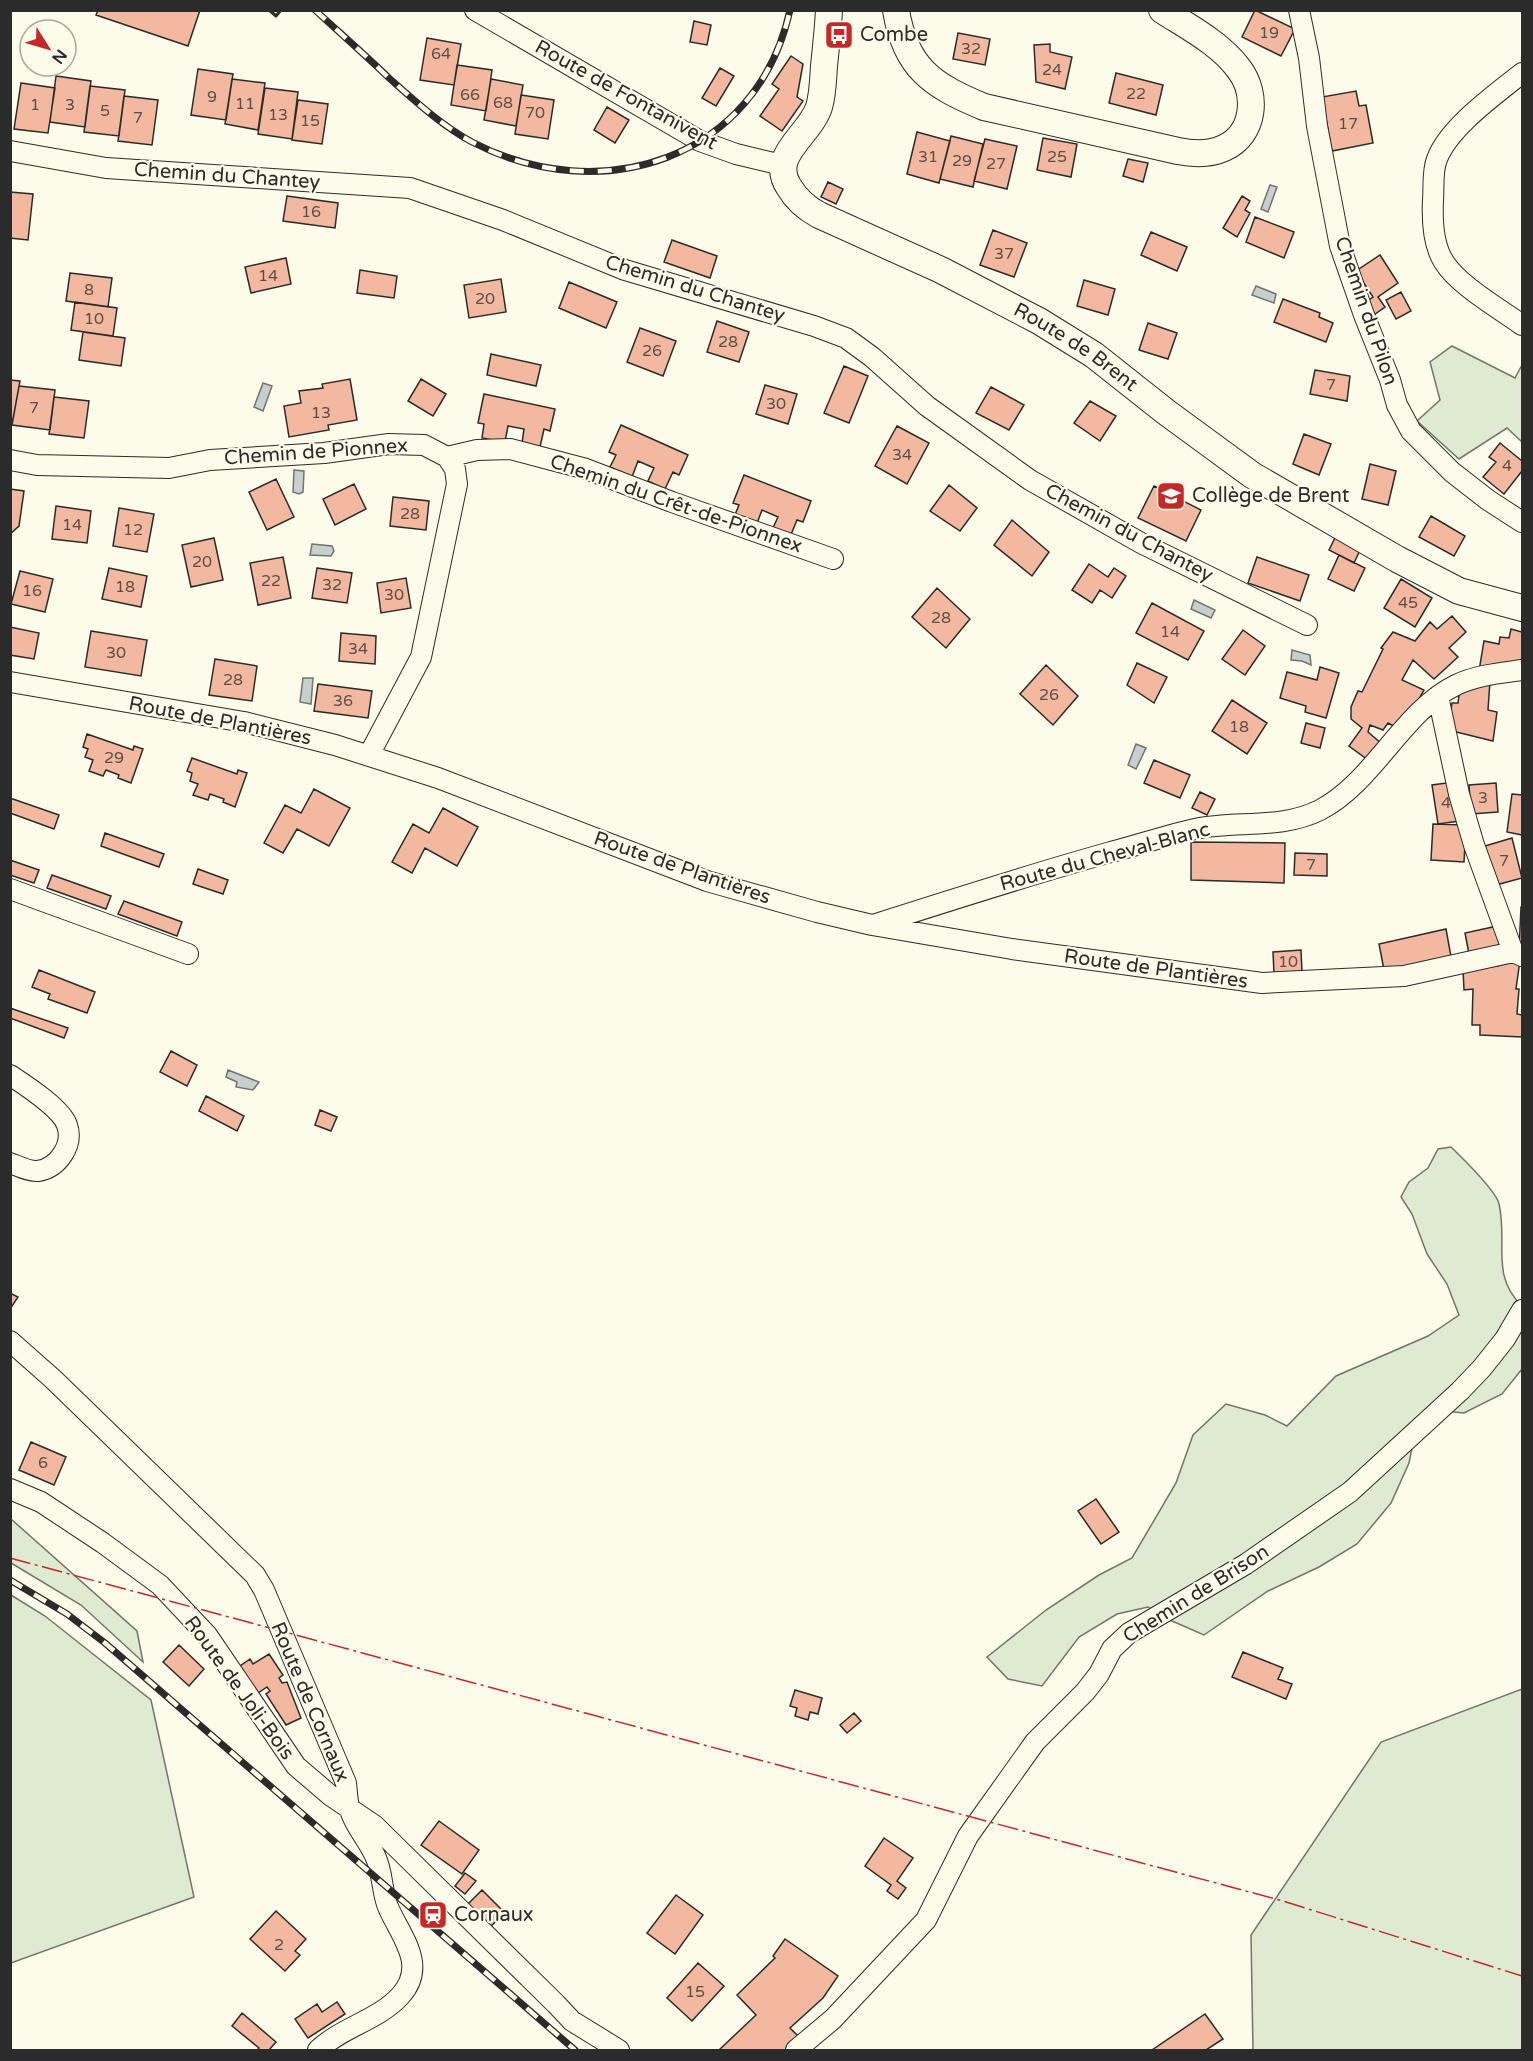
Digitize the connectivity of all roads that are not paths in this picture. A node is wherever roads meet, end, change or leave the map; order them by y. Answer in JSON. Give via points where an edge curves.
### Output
{"nodes":[{"id":1,"x":475,"y":10,"type":"edge"},
{"id":2,"x":829,"y":10,"type":"edge"},
{"id":3,"x":896,"y":10,"type":"edge"},
{"id":4,"x":1162,"y":10,"type":"edge"},
{"id":5,"x":1299,"y":10,"type":"edge"},
{"id":6,"x":1522,"y":73,"type":"edge"},
{"id":7,"x":10,"y":151,"type":"edge"},
{"id":8,"x":782,"y":165,"type":"junction"},
{"id":9,"x":1522,"y":325,"type":"edge"},
{"id":10,"x":447,"y":457,"type":"junction"},
{"id":11,"x":10,"y":460,"type":"edge"},
{"id":12,"x":1522,"y":522,"type":"edge"},
{"id":13,"x":833,"y":560,"type":"dead end"},
{"id":14,"x":1522,"y":608,"type":"edge"},
{"id":15,"x":1307,"y":625,"type":"dead end"},
{"id":16,"x":1522,"y":670,"type":"edge"},
{"id":17,"x":10,"y":682,"type":"edge"},
{"id":18,"x":1438,"y":696,"type":"junction"},
{"id":19,"x":369,"y":755,"type":"junction"},
{"id":20,"x":10,"y":889,"type":"edge"},
{"id":21,"x":872,"y":925,"type":"junction"},
{"id":22,"x":188,"y":954,"type":"dead end"},
{"id":23,"x":1518,"y":954,"type":"edge"},
{"id":24,"x":10,"y":1075,"type":"edge"},
{"id":25,"x":10,"y":1163,"type":"edge"},
{"id":26,"x":1522,"y":1310,"type":"edge"},
{"id":27,"x":10,"y":1341,"type":"edge"},
{"id":28,"x":10,"y":1489,"type":"edge"},
{"id":29,"x":349,"y":1808,"type":"junction"},
{"id":30,"x":318,"y":2050,"type":"edge"},
{"id":31,"x":619,"y":2050,"type":"edge"},
{"id":32,"x":796,"y":2050,"type":"edge"}],
"edges":[{"from":1,"to":8,"type":"street","name":"Route de Fontanivent","via":[[700,141]]},
{"from":2,"to":8,"type":"main road","via":[[819,108]]},
{"from":3,"to":4,"type":"main road","via":[[899,28],[916,64],[937,84],[963,99],[1184,152],[1224,148],[1249,120],[1251,94],[1246,81],[1241,70],[1210,41]]},
{"from":5,"to":12,"type":"street","name":"Chemin du Pilon","via":[[1341,246],[1397,405],[1411,431],[1452,472]]},
{"from":6,"to":9,"type":"street","via":[[1452,133],[1436,162],[1433,209],[1436,244],[1444,263],[1458,279]]},
{"from":7,"to":15,"type":"street","name":"Chemin du Chantey","via":[[106,168],[410,188],[503,220],[625,270],[814,326],[846,338],[927,406],[1030,480],[1141,543]]},
{"from":8,"to":14,"type":"main road","name":"Route de Brent","via":[[785,181],[810,211],[998,298],[1078,344],[1252,476],[1444,584]]},
{"from":10,"to":11,"type":"street","name":"Chemin de Pionnex","via":[[424,445],[389,444],[324,453],[210,460],[169,468],[37,465]]},
{"from":10,"to":13,"type":"street","name":"Chemin du Crêt-de-Pionnex","via":[[477,450],[510,449],[586,469]]},
{"from":10,"to":19,"type":"street","via":[[455,469],[457,484],[421,657]]},
{"from":16,"to":18,"type":"street","name":"Route du Cheval-Blanc","via":[[1474,678]]},
{"from":17,"to":19,"type":"street","name":"Route de Plantières","via":[[244,722]]},
{"from":18,"to":21,"type":"street","name":"Route du Cheval-Blanc","via":[[1354,784],[1318,811],[1294,820],[1196,829]]},
{"from":18,"to":23,"type":"street","via":[[1474,845]]},
{"from":19,"to":21,"type":"street","name":"Route de Plantières","via":[[707,881]]},
{"from":20,"to":22,"type":"street"},
{"from":21,"to":23,"type":"street","name":"Route de Plantières","via":[[1012,949],[1262,983],[1404,976]]},
{"from":24,"to":25,"type":"street","via":[[53,1107],[67,1125],[68,1140],[54,1165],[36,1171]]},
{"from":26,"to":32,"type":"street","name":"Chemin de Brison","via":[[1482,1368],[1350,1492],[1246,1563],[1130,1633],[1112,1649],[1099,1674],[1035,1742],[968,1836],[926,1920],[833,2019]]},
{"from":27,"to":29,"type":"street","name":"Route de Cornaux","via":[[255,1575],[346,1783]]},
{"from":28,"to":29,"type":"street","name":"Route de Joli-Bois","via":[[41,1502],[160,1585],[207,1635],[296,1766]]},
{"from":29,"to":30,"type":"street","via":[[376,1857],[387,1905],[407,1941],[412,1965],[407,1987],[398,1998]]},
{"from":29,"to":31,"type":"street","name":"Route de Cornaux","via":[[374,1825],[572,2022]]}]}
